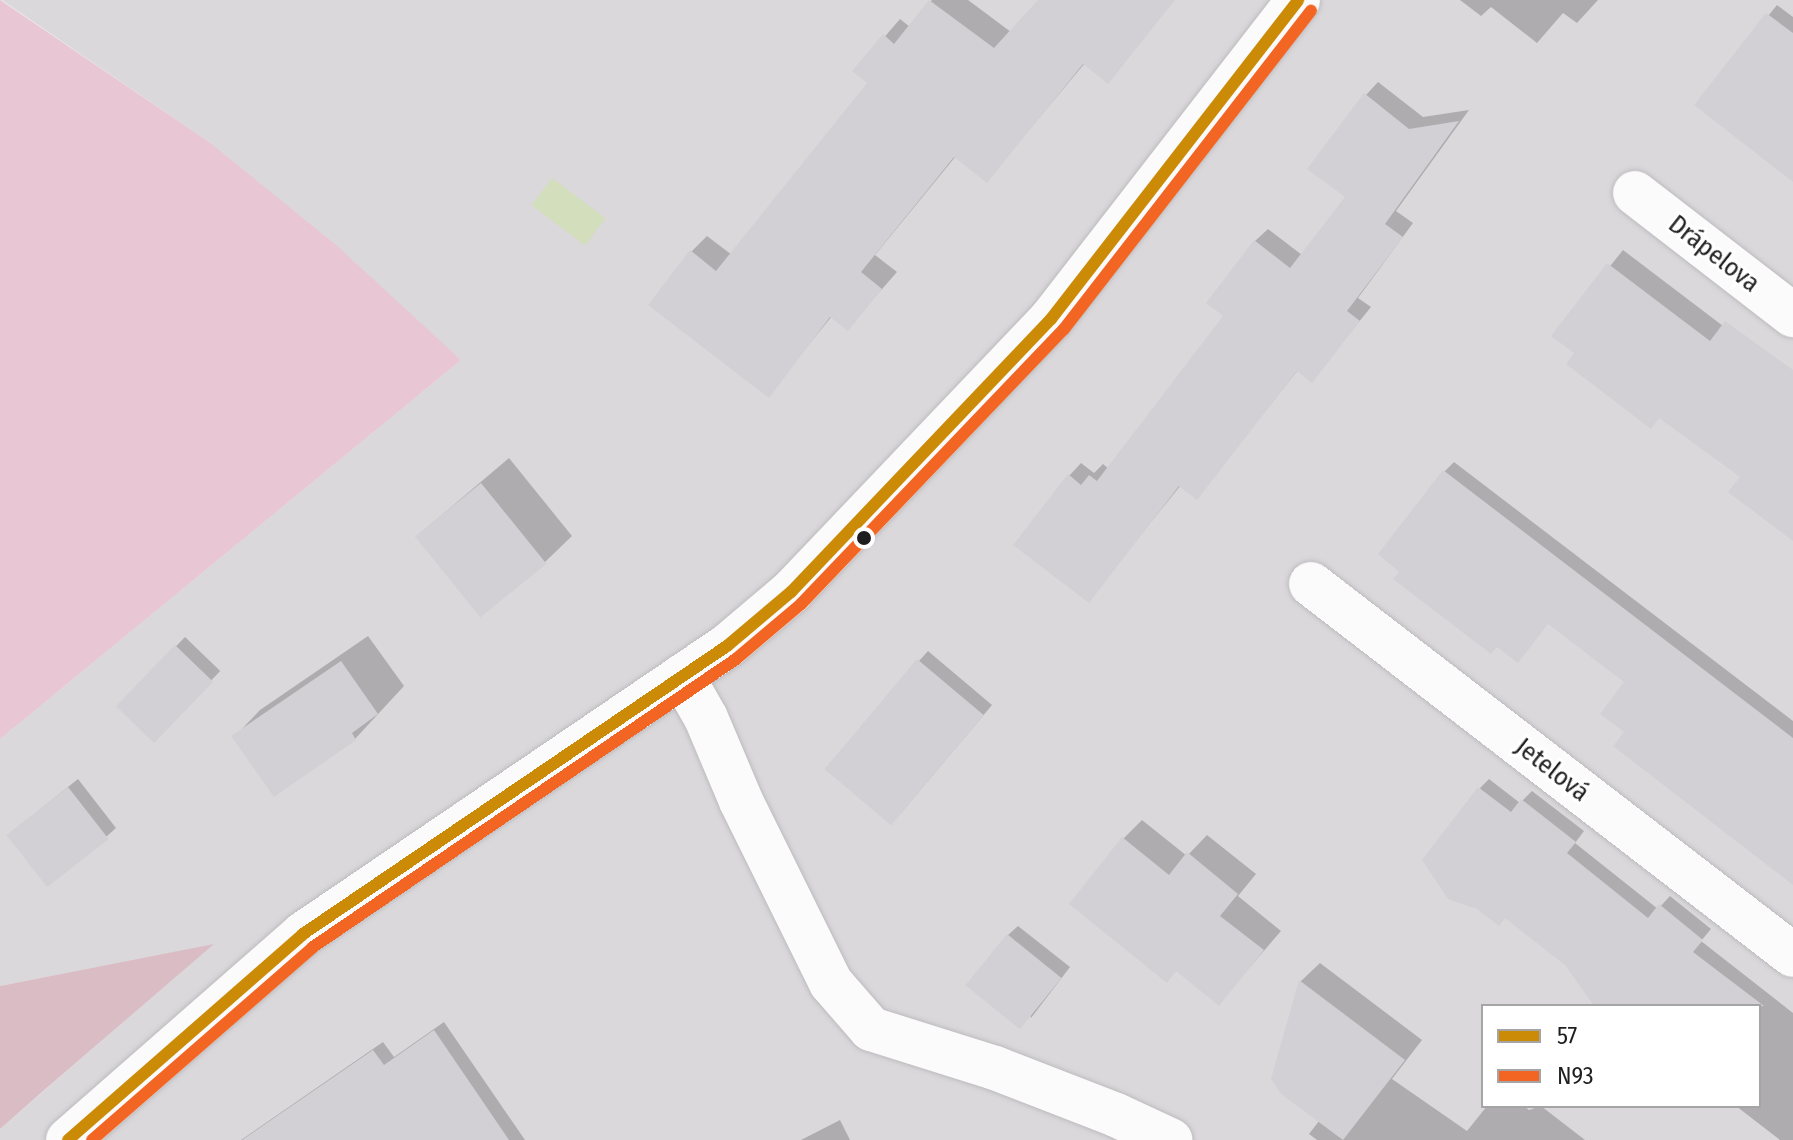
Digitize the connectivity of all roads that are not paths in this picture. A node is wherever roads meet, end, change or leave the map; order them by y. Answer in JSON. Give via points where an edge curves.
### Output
{"nodes":[{"id":1,"x":1298,"y":0,"type":"edge"},
{"id":2,"x":1635,"y":193,"type":"dead end"},
{"id":3,"x":1793,"y":315,"type":"edge"},
{"id":4,"x":1311,"y":584,"type":"dead end"},
{"id":5,"x":682,"y":676,"type":"junction"},
{"id":6,"x":1793,"y":955,"type":"edge"},
{"id":7,"x":68,"y":1140,"type":"edge"},
{"id":8,"x":1170,"y":1140,"type":"edge"}],
"edges":[{"from":1,"to":5,"type":"street","via":[[1051,319],[791,592]]},
{"from":2,"to":3,"type":"street","name":"Drápelova"},
{"from":4,"to":6,"type":"street","name":"Jetelová"},
{"from":5,"to":7,"type":"street","via":[[303,934]]},
{"from":5,"to":8,"type":"street","via":[[831,983],[871,1029],[995,1068]]}]}
